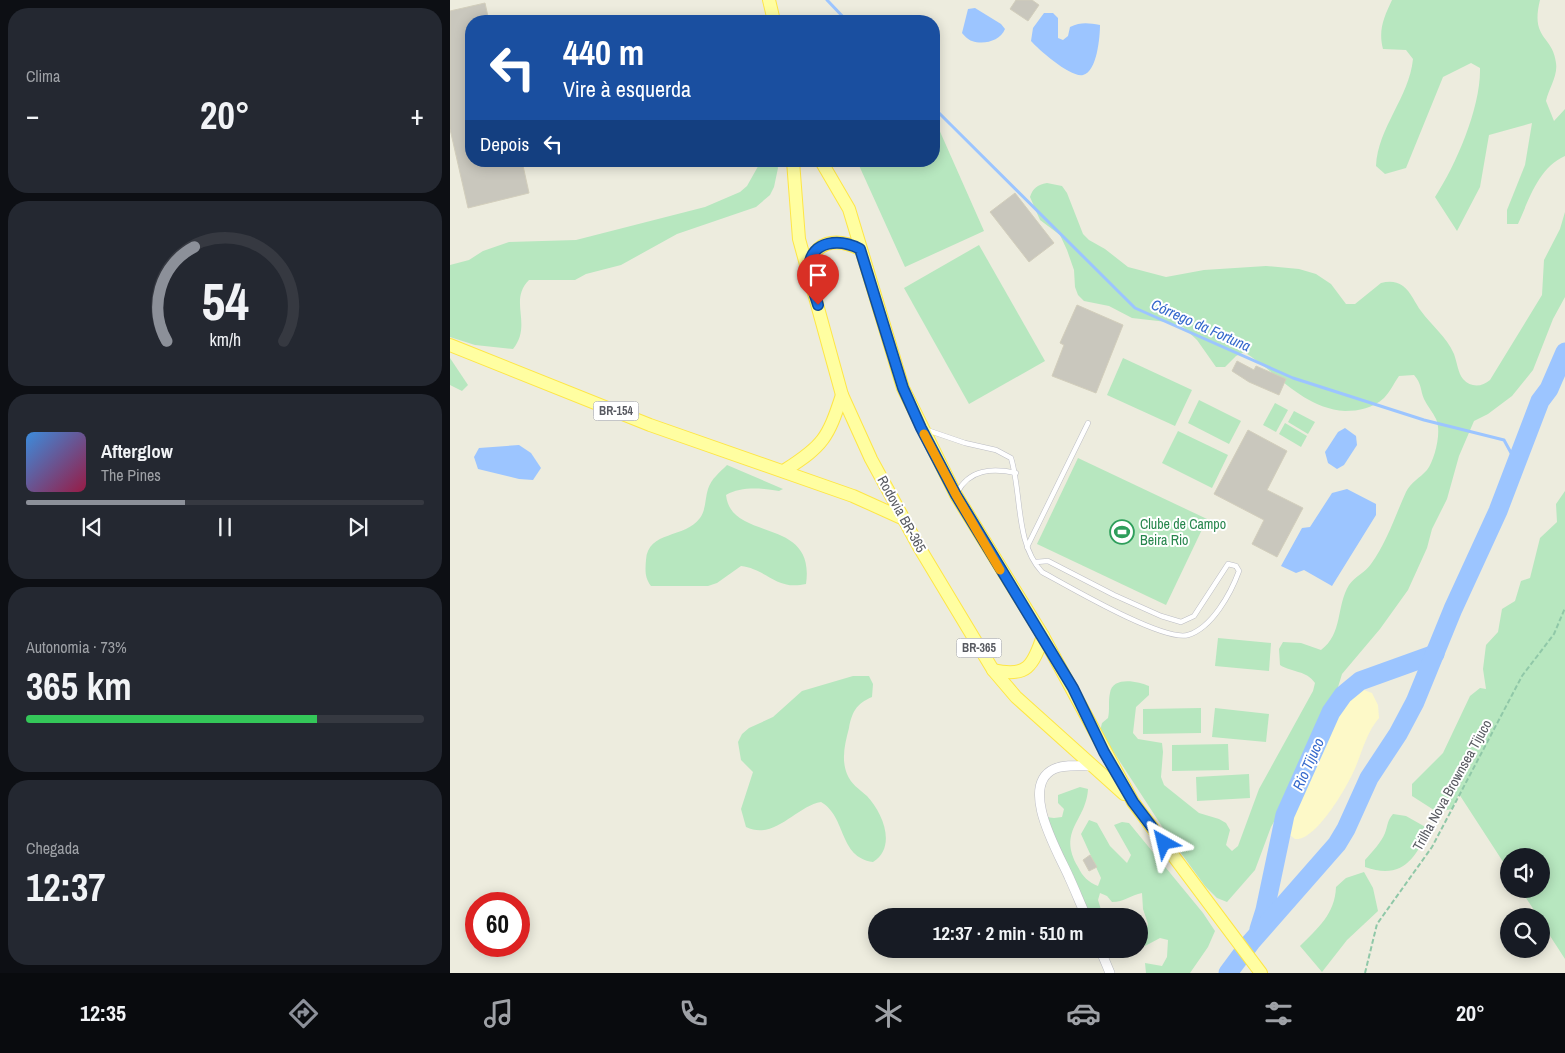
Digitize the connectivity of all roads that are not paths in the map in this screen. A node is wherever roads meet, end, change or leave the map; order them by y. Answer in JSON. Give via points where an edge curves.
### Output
{"nodes":[{"id":1,"x":769,"y":0,"type":"edge"},
{"id":2,"x":773,"y":15,"type":"edge"},
{"id":3,"x":793,"y":167,"type":"edge"},
{"id":4,"x":824,"y":167,"type":"edge"},
{"id":5,"x":860,"y":249,"type":"junction"},
{"id":6,"x":808,"y":270,"type":"junction"},
{"id":7,"x":450,"y":345,"type":"edge"},
{"id":8,"x":842,"y":395,"type":"junction"},
{"id":9,"x":1088,"y":423,"type":"dead end"},
{"id":10,"x":921,"y":428,"type":"junction"},
{"id":11,"x":784,"y":470,"type":"junction"},
{"id":12,"x":1016,"y":473,"type":"junction"},
{"id":13,"x":956,"y":495,"type":"junction"},
{"id":14,"x":904,"y":519,"type":"junction"},
{"id":15,"x":1027,"y":547,"type":"junction"},
{"id":16,"x":1036,"y":562,"type":"junction"},
{"id":17,"x":1043,"y":636,"type":"junction"},
{"id":18,"x":993,"y":670,"type":"junction"},
{"id":19,"x":1092,"y":766,"type":"junction"},
{"id":20,"x":1133,"y":802,"type":"junction"},
{"id":21,"x":1082,"y":908,"type":"edge"},
{"id":22,"x":1104,"y":958,"type":"edge"},
{"id":23,"x":1110,"y":973,"type":"edge"},
{"id":24,"x":1261,"y":973,"type":"edge"}],
"edges":[{"from":1,"to":2,"type":"main road"},
{"from":3,"to":6,"type":"main road","name":"Rodovia BR-365","number":"BR-365","via":[[799,239]]},
{"from":4,"to":5,"type":"main road","name":"Rodovia BR-365","number":"BR-365","via":[[849,209]]},
{"from":5,"to":6,"type":"main road","via":[[843,242],[825,244],[814,253]]},
{"from":5,"to":10,"type":"main road","name":"Rodovia BR-365","number":"BR-365","via":[[903,388]]},
{"from":6,"to":8,"type":"main road","name":"Rodovia BR-365","number":"BR-365"},
{"from":7,"to":11,"type":"main road","number":"BR-154","via":[[650,425]]},
{"from":8,"to":11,"type":"main road","via":[[826,437],[814,450]]},
{"from":8,"to":14,"type":"main road","name":"Rodovia BR-365","number":"BR-365","via":[[871,459]]},
{"from":9,"to":15,"type":"lane"},
{"from":10,"to":12,"type":"lane","via":[[1006,454],[1011,458]]},
{"from":10,"to":13,"type":"main road","name":"Rodovia BR-365","number":"BR-365"},
{"from":11,"to":14,"type":"main road","number":"BR-154"},
{"from":12,"to":13,"type":"lane","via":[[983,470],[965,481]]},
{"from":12,"to":15,"type":"lane"},
{"from":13,"to":17,"type":"main road","name":"Rodovia BR-365","number":"BR-365"},
{"from":14,"to":18,"type":"main road","name":"Rodovia BR-365","number":"BR-365"},
{"from":15,"to":16,"type":"lane"},
{"from":16,"to":16,"type":"lane","via":[[1042,572],[1110,608],[1181,636],[1200,630],[1213,616],[1239,571],[1236,566],[1228,564],[1194,616],[1181,622],[1114,595],[1048,561]]},
{"from":17,"to":18,"type":"main road","number":"BR-365","via":[[1034,660],[1023,671]]},
{"from":17,"to":20,"type":"main road","name":"Rodovia BR-365","number":"BR-365"},
{"from":18,"to":19,"type":"main road","name":"Rodovia BR-365","number":"BR-365","via":[[1016,697]]},
{"from":19,"to":20,"type":"main road","name":"Rodovia BR-365","number":"BR-365"},
{"from":19,"to":21,"type":"street","via":[[1055,768],[1044,776],[1039,790],[1051,838]]},
{"from":20,"to":24,"type":"main road","name":"Rodovia BR-365","number":"BR-365"},
{"from":22,"to":23,"type":"street"}]}
